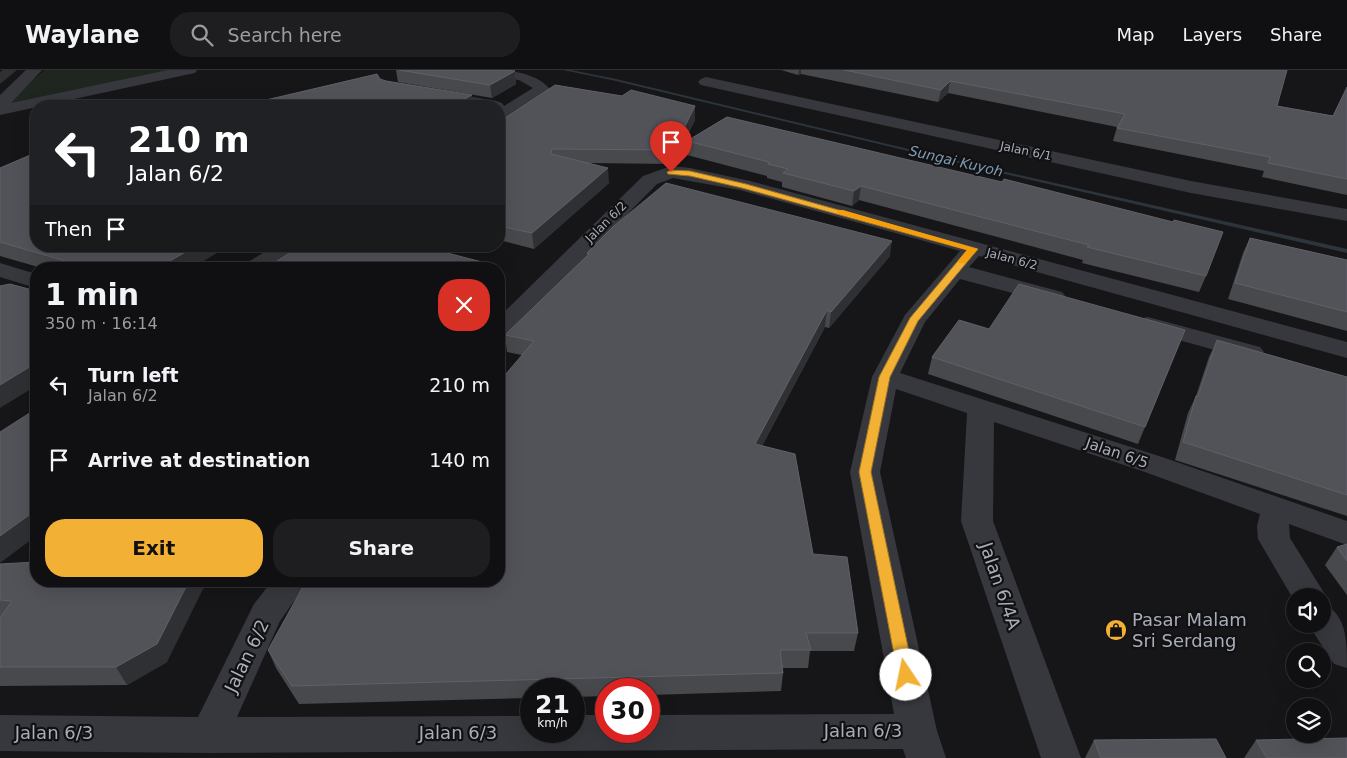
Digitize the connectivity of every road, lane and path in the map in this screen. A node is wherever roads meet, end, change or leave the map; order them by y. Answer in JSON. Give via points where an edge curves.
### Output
{"nodes":[{"id":1,"x":35,"y":70,"type":"edge"},
{"id":2,"x":190,"y":70,"type":"edge"},
{"id":3,"x":486,"y":72,"type":"edge"},
{"id":4,"x":706,"y":82,"type":"dead end"},
{"id":5,"x":418,"y":92,"type":"edge"},
{"id":6,"x":44,"y":100,"type":"edge"},
{"id":7,"x":455,"y":100,"type":"edge"},
{"id":8,"x":30,"y":103,"type":"edge"},
{"id":9,"x":505,"y":108,"type":"edge"},
{"id":10,"x":0,"y":109,"type":"edge"},
{"id":11,"x":1347,"y":216,"type":"edge"},
{"id":12,"x":280,"y":252,"type":"edge"},
{"id":13,"x":964,"y":259,"type":"junction"},
{"id":14,"x":264,"y":262,"type":"edge"},
{"id":15,"x":19,"y":276,"type":"edge"},
{"id":16,"x":0,"y":288,"type":"edge"},
{"id":17,"x":1077,"y":304,"type":"edge"},
{"id":18,"x":1124,"y":317,"type":"edge"},
{"id":19,"x":505,"y":324,"type":"edge"},
{"id":20,"x":1347,"y":350,"type":"edge"},
{"id":21,"x":1277,"y":360,"type":"edge"},
{"id":22,"x":885,"y":377,"type":"junction"},
{"id":23,"x":981,"y":407,"type":"junction"},
{"id":24,"x":1276,"y":509,"type":"junction"},
{"id":25,"x":1347,"y":533,"type":"edge"},
{"id":26,"x":286,"y":587,"type":"edge"},
{"id":27,"x":1304,"y":588,"type":"edge"},
{"id":28,"x":1331,"y":630,"type":"edge"},
{"id":29,"x":1347,"y":653,"type":"edge"},
{"id":30,"x":0,"y":733,"type":"edge"},
{"id":31,"x":209,"y":735,"type":"junction"},
{"id":32,"x":922,"y":744,"type":"edge"},
{"id":33,"x":1061,"y":758,"type":"edge"}],
"edges":[{"from":1,"to":10,"type":"street","via":[[8,95]]},
{"from":2,"to":6,"type":"street"},
{"from":3,"to":9,"type":"street","via":[[518,76],[542,89]]},
{"from":4,"to":11,"type":"street","name":"Jalan 6/1","via":[[1191,187]]},
{"from":5,"to":7,"type":"street"},
{"from":8,"to":10,"type":"street"},
{"from":12,"to":14,"type":"street"},
{"from":13,"to":17,"type":"street"},
{"from":13,"to":19,"type":"street","name":"Jalan 6/2","via":[[743,186],[671,172],[650,180]]},
{"from":13,"to":20,"type":"street","name":"Jalan 6/2"},
{"from":13,"to":22,"type":"street","via":[[914,320]]},
{"from":15,"to":16,"type":"street"},
{"from":18,"to":21,"type":"street"},
{"from":22,"to":23,"type":"street","name":"Jalan 6/5"},
{"from":22,"to":32,"type":"street","via":[[865,472]]},
{"from":23,"to":24,"type":"street","name":"Jalan 6/5"},
{"from":23,"to":33,"type":"street","name":"Jalan 6/4A","via":[[977,521]]},
{"from":24,"to":25,"type":"street","name":"Jalan 6/5"},
{"from":24,"to":27,"type":"street","via":[[1274,539]]},
{"from":26,"to":31,"type":"street","name":"Jalan 6/2","via":[[266,614]]},
{"from":28,"to":29,"type":"street"},
{"from":30,"to":31,"type":"street","name":"Jalan 6/3"},
{"from":31,"to":32,"type":"street","name":"Jalan 6/3"}]}
